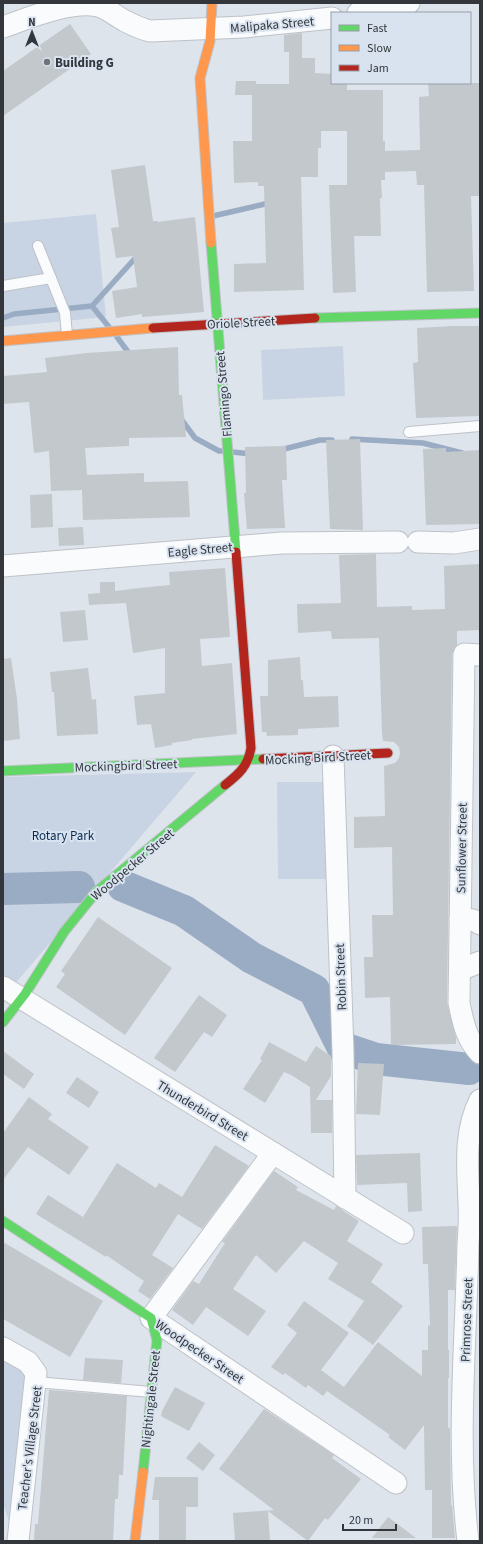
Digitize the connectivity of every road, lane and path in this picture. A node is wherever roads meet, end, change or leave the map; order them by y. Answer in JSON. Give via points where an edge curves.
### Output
{"nodes":[{"id":1,"x":212,"y":3,"type":"edge"},
{"id":2,"x":409,"y":3,"type":"edge"},
{"id":3,"x":363,"y":12,"type":"edge"},
{"id":4,"x":331,"y":18,"type":"edge"},
{"id":5,"x":3,"y":27,"type":"edge"},
{"id":6,"x":212,"y":29,"type":"junction"},
{"id":7,"x":38,"y":246,"type":"dead end"},
{"id":8,"x":51,"y":278,"type":"junction"},
{"id":9,"x":3,"y":286,"type":"edge"},
{"id":10,"x":480,"y":314,"type":"edge"},
{"id":11,"x":217,"y":323,"type":"junction"},
{"id":12,"x":67,"y":335,"type":"junction"},
{"id":13,"x":3,"y":341,"type":"edge"},
{"id":14,"x":480,"y":426,"type":"edge"},
{"id":15,"x":409,"y":432,"type":"dead end"},
{"id":16,"x":480,"y":539,"type":"edge"},
{"id":17,"x":236,"y":546,"type":"junction"},
{"id":18,"x":3,"y":566,"type":"edge"},
{"id":19,"x":480,"y":655,"type":"edge"},
{"id":20,"x":388,"y":753,"type":"dead end"},
{"id":21,"x":333,"y":756,"type":"junction"},
{"id":22,"x":249,"y":760,"type":"junction"},
{"id":23,"x":3,"y":771,"type":"edge"},
{"id":24,"x":470,"y":922,"type":"edge"},
{"id":25,"x":480,"y":962,"type":"edge"},
{"id":26,"x":460,"y":970,"type":"junction"},
{"id":27,"x":3,"y":987,"type":"edge"},
{"id":28,"x":23,"y":996,"type":"junction"},
{"id":29,"x":3,"y":1022,"type":"edge"},
{"id":30,"x":480,"y":1053,"type":"edge"},
{"id":31,"x":480,"y":1100,"type":"edge"},
{"id":32,"x":273,"y":1153,"type":"junction"},
{"id":33,"x":344,"y":1198,"type":"junction"},
{"id":34,"x":475,"y":1211,"type":"edge"},
{"id":35,"x":3,"y":1221,"type":"edge"},
{"id":36,"x":403,"y":1233,"type":"dead end"},
{"id":37,"x":473,"y":1317,"type":"edge"},
{"id":38,"x":151,"y":1318,"type":"junction"},
{"id":39,"x":3,"y":1348,"type":"edge"},
{"id":40,"x":36,"y":1382,"type":"junction"},
{"id":41,"x":151,"y":1392,"type":"junction"},
{"id":42,"x":396,"y":1483,"type":"dead end"},
{"id":43,"x":18,"y":1541,"type":"edge"},
{"id":44,"x":135,"y":1541,"type":"edge"},
{"id":45,"x":468,"y":1541,"type":"edge"}],
"edges":[{"from":1,"to":6,"type":"street","name":"Flamingo Street"},
{"from":2,"to":3,"type":"street"},
{"from":4,"to":6,"type":"street","name":"Malipaka Street"},
{"from":5,"to":6,"type":"street","name":"Malipaka Street","via":[[66,7],[84,5],[98,6],[137,27],[150,31]]},
{"from":6,"to":11,"type":"street","name":"Flamingo Street","via":[[200,78]]},
{"from":7,"to":8,"type":"lane"},
{"from":8,"to":9,"type":"lane"},
{"from":8,"to":12,"type":"lane","via":[[65,313]]},
{"from":10,"to":11,"type":"street","name":"Oriole Street"},
{"from":11,"to":12,"type":"street","name":"Oriole Street"},
{"from":11,"to":17,"type":"street","name":"Flamingo Street"},
{"from":12,"to":13,"type":"street","name":"Oriole Street"},
{"from":14,"to":15,"type":"lane"},
{"from":16,"to":17,"type":"street","name":"Eagle Street","via":[[454,543],[340,541]]},
{"from":17,"to":18,"type":"street","name":"Eagle Street"},
{"from":17,"to":22,"type":"street","name":"Flamingo Street","via":[[251,748]]},
{"from":19,"to":24,"type":"street","name":"Sunflower Street","via":[[464,654]]},
{"from":20,"to":21,"type":"street","name":"Mocking Bird Street"},
{"from":21,"to":22,"type":"street","name":"Mocking Bird Street"},
{"from":21,"to":33,"type":"street","name":"Robin Street","via":[[343,1044]]},
{"from":22,"to":23,"type":"street","name":"Mockingbird Street"},
{"from":22,"to":28,"type":"street","name":"Woodpecker Street","via":[[242,771],[96,890],[64,932]]},
{"from":24,"to":26,"type":"street","name":"Sunflower Street"},
{"from":25,"to":26,"type":"street"},
{"from":26,"to":30,"type":"street","name":"Sunflower Street","via":[[459,1003],[464,1028]]},
{"from":27,"to":28,"type":"street","name":"Thunderbird Street"},
{"from":28,"to":29,"type":"street","name":"Woodpecker Street"},
{"from":28,"to":32,"type":"street","name":"Thunderbird Street"},
{"from":31,"to":34,"type":"street","name":"Primrose Street","via":[[473,1114],[467,1143]]},
{"from":32,"to":33,"type":"street","name":"Thunderbird Street"},
{"from":32,"to":38,"type":"street"},
{"from":33,"to":36,"type":"street","name":"Thunderbird Street"},
{"from":34,"to":37,"type":"street","name":"Primrose Street"},
{"from":35,"to":38,"type":"street","name":"Woodpecker Street"},
{"from":37,"to":45,"type":"street","name":"Primrose Street","via":[[463,1394],[465,1516]]},
{"from":38,"to":41,"type":"street","name":"Nightingale Street","via":[[157,1340]]},
{"from":38,"to":42,"type":"street","name":"Woodpecker Street"},
{"from":39,"to":40,"type":"street","name":"Teacher's Village Street","via":[[33,1366]]},
{"from":40,"to":41,"type":"lane"},
{"from":40,"to":43,"type":"street","name":"Teacher's Village Street"},
{"from":41,"to":44,"type":"street","name":"Nightingale Street"}]}
